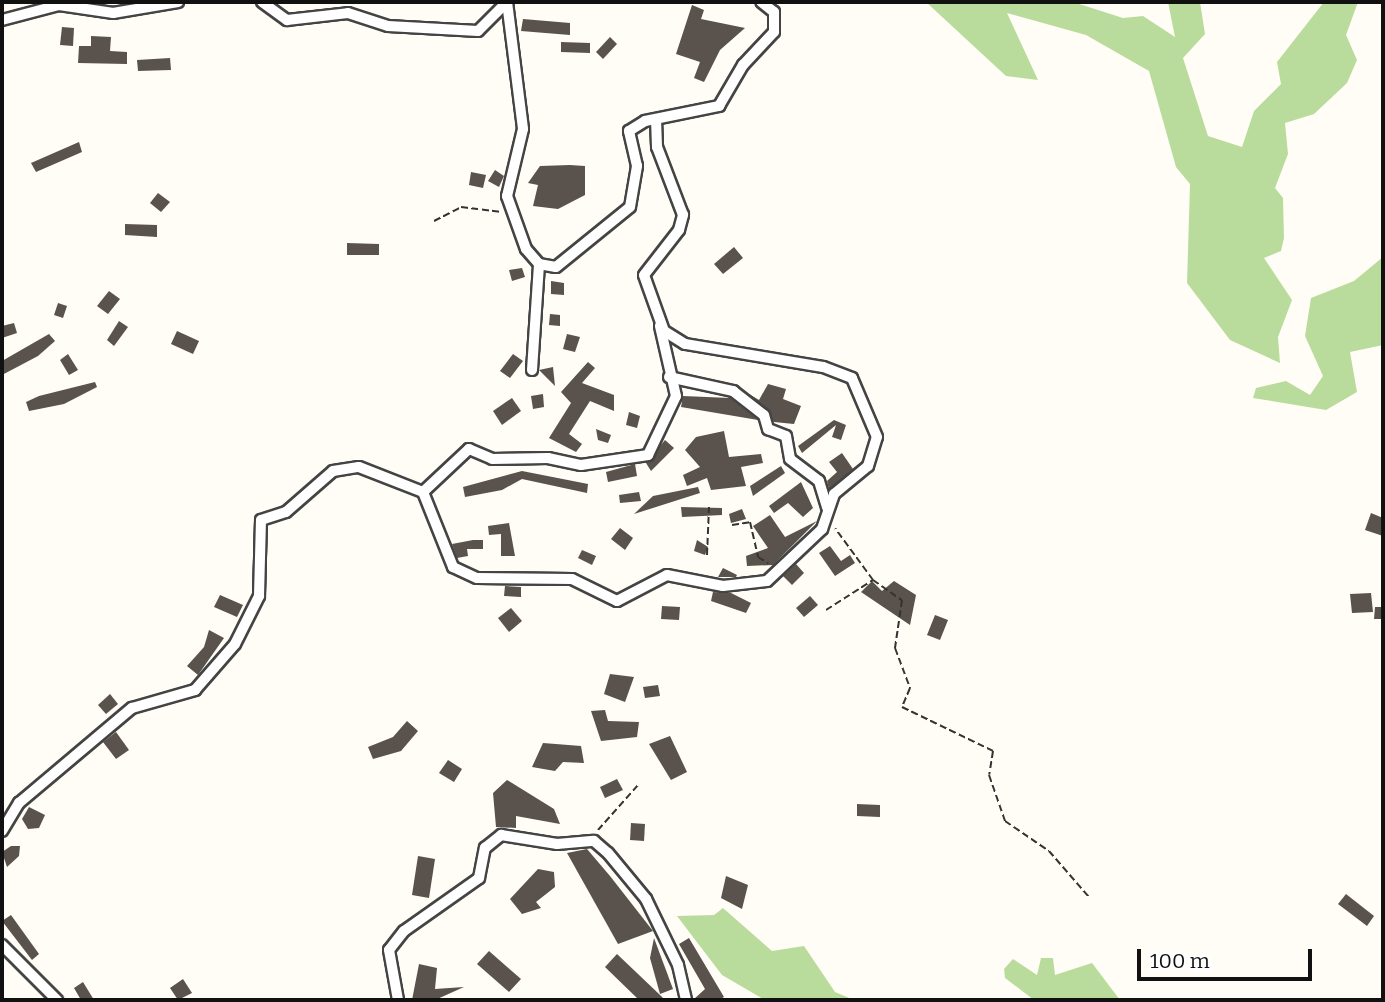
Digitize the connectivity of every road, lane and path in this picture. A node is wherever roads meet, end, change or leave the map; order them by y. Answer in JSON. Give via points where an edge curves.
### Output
{"nodes":[{"id":1,"x":178,"y":2,"type":"edge"},
{"id":2,"x":262,"y":2,"type":"edge"},
{"id":3,"x":761,"y":2,"type":"edge"},
{"id":4,"x":2,"y":20,"type":"edge"},
{"id":5,"x":656,"y":120,"type":"junction"},
{"id":6,"x":434,"y":221,"type":"dead end"},
{"id":7,"x":516,"y":221,"type":"junction"},
{"id":8,"x":539,"y":264,"type":"junction"},
{"id":9,"x":660,"y":322,"type":"junction"},
{"id":10,"x":533,"y":370,"type":"dead end"},
{"id":11,"x":670,"y":377,"type":"junction"},
{"id":12,"x":424,"y":492,"type":"junction"},
{"id":13,"x":709,"y":507,"type":"dead end"},
{"id":14,"x":827,"y":512,"type":"junction"},
{"id":15,"x":732,"y":525,"type":"dead end"},
{"id":16,"x":707,"y":555,"type":"dead end"},
{"id":17,"x":775,"y":568,"type":"junction"},
{"id":18,"x":873,"y":580,"type":"junction"},
{"id":19,"x":826,"y":610,"type":"dead end"},
{"id":20,"x":639,"y":784,"type":"dead end"},
{"id":21,"x":2,"y":831,"type":"edge"},
{"id":22,"x":594,"y":841,"type":"junction"},
{"id":23,"x":1089,"y":897,"type":"dead end"},
{"id":24,"x":2,"y":945,"type":"edge"},
{"id":25,"x":57,"y":1000,"type":"edge"},
{"id":26,"x":398,"y":1000,"type":"edge"},
{"id":27,"x":686,"y":1000,"type":"edge"}],
"edges":[{"from":1,"to":4,"type":"street","via":[[113,13],[59,5]]},
{"from":2,"to":7,"type":"street","via":[[287,20],[348,13],[388,26],[478,31],[507,2],[523,129],[508,196]]},
{"from":3,"to":5,"type":"street","via":[[774,12],[774,32],[743,65],[719,106]]},
{"from":5,"to":8,"type":"street","via":[[629,131],[637,166],[630,207],[556,267]]},
{"from":5,"to":9,"type":"street","via":[[657,147],[683,215],[679,230],[645,275]]},
{"from":6,"to":7,"type":"path","via":[[479,205]]},
{"from":7,"to":8,"type":"street"},
{"from":8,"to":10,"type":"street"},
{"from":9,"to":11,"type":"street"},
{"from":9,"to":14,"type":"street","via":[[685,344],[823,367],[852,378],[877,437],[868,466],[834,495]]},
{"from":11,"to":12,"type":"street","via":[[677,396],[648,456],[581,465],[548,457],[492,459],[469,449]]},
{"from":11,"to":14,"type":"street","via":[[733,391],[764,415],[768,429],[786,436],[790,459],[819,481]]},
{"from":12,"to":17,"type":"street","via":[[453,567],[477,579],[572,579],[617,601],[667,575],[747,587],[767,581]]},
{"from":12,"to":21,"type":"street","via":[[346,466],[286,512],[261,520],[259,596],[226,656],[195,690],[132,708],[19,803]]},
{"from":13,"to":16,"type":"path"},
{"from":14,"to":17,"type":"street","via":[[822,529]]},
{"from":14,"to":18,"type":"path"},
{"from":15,"to":17,"type":"path","via":[[750,522],[758,557]]},
{"from":18,"to":19,"type":"path"},
{"from":18,"to":23,"type":"path","via":[[902,600],[895,648],[910,688],[902,707],[993,751],[989,775],[1005,821],[1049,851]]},
{"from":20,"to":22,"type":"path","via":[[621,810],[600,822]]},
{"from":22,"to":26,"type":"street","via":[[491,839],[479,878],[404,931],[389,950]]},
{"from":22,"to":27,"type":"street","via":[[646,899],[678,965]]},
{"from":24,"to":25,"type":"street"}]}
